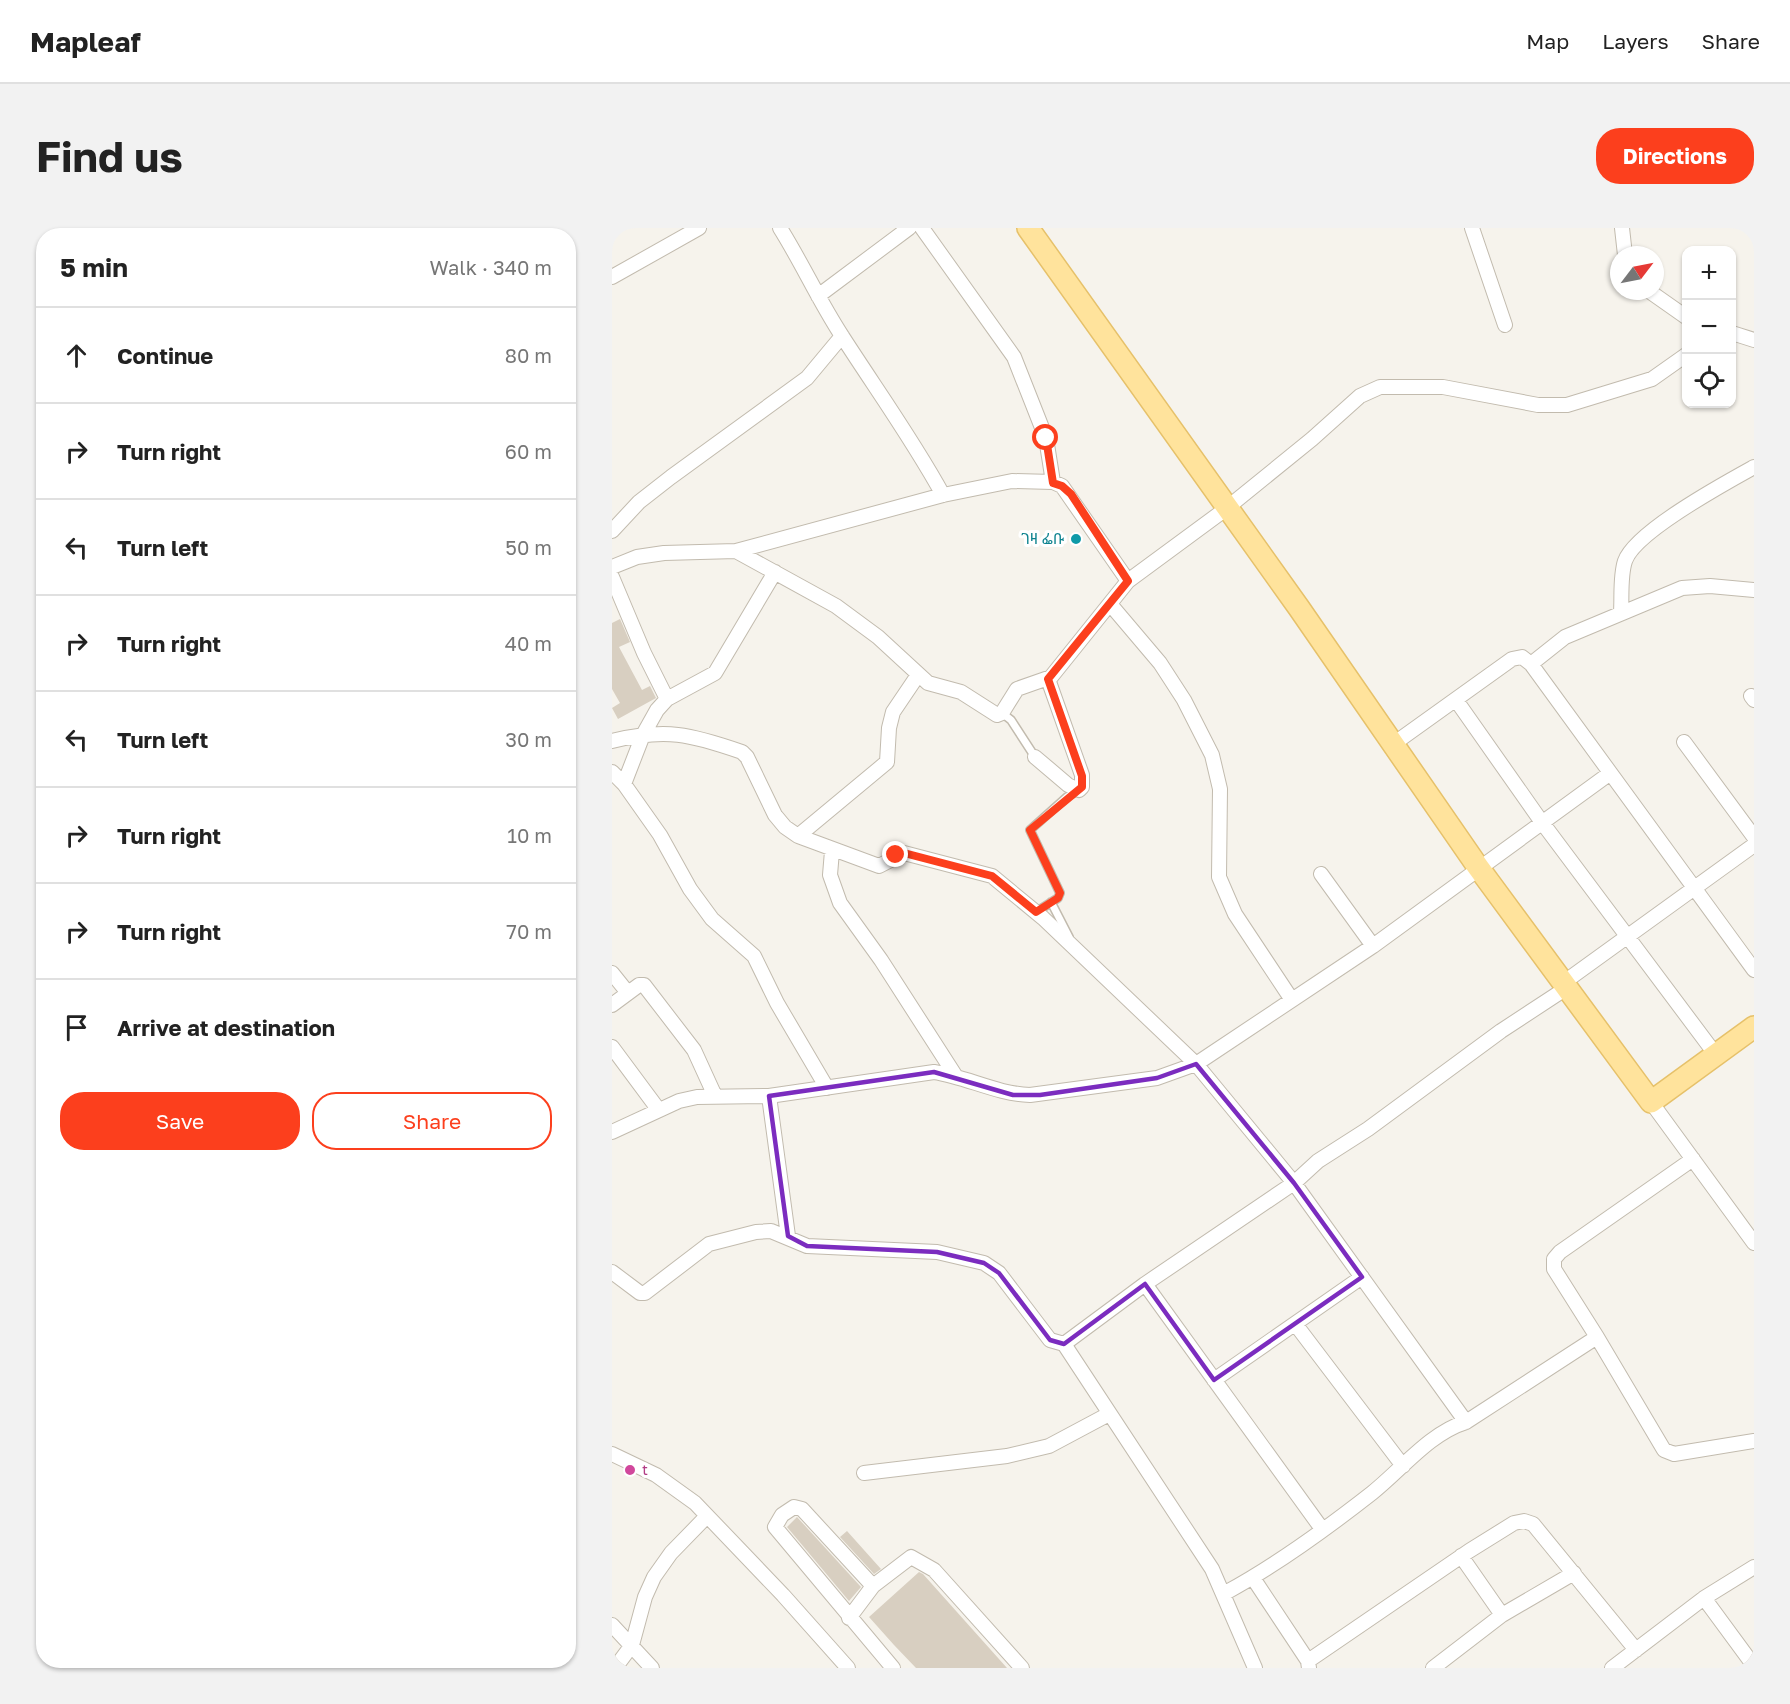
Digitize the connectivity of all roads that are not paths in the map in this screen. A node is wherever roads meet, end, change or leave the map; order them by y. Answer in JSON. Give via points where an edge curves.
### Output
{"nodes":[{"id":1,"x":699,"y":228,"type":"edge"},
{"id":2,"x":780,"y":228,"type":"edge"},
{"id":3,"x":909,"y":228,"type":"edge"},
{"id":4,"x":922,"y":228,"type":"edge"},
{"id":5,"x":1028,"y":228,"type":"edge"},
{"id":6,"x":1472,"y":228,"type":"edge"},
{"id":7,"x":1622,"y":228,"type":"edge"},
{"id":8,"x":1624,"y":246,"type":"edge"},
{"id":9,"x":612,"y":277,"type":"edge"},
{"id":10,"x":818,"y":296,"type":"junction"},
{"id":11,"x":1662,"y":300,"type":"edge"},
{"id":12,"x":1682,"y":314,"type":"edge"},
{"id":13,"x":1505,"y":325,"type":"dead end"},
{"id":14,"x":1736,"y":335,"type":"edge"},
{"id":15,"x":842,"y":336,"type":"junction"},
{"id":16,"x":1754,"y":340,"type":"edge"},
{"id":17,"x":1682,"y":358,"type":"edge"},
{"id":18,"x":1754,"y":467,"type":"edge"},
{"id":19,"x":1053,"y":483,"type":"junction"},
{"id":20,"x":943,"y":495,"type":"junction"},
{"id":21,"x":1227,"y":508,"type":"junction"},
{"id":22,"x":612,"y":531,"type":"edge"},
{"id":23,"x":736,"y":551,"type":"junction"},
{"id":24,"x":612,"y":567,"type":"edge"},
{"id":25,"x":775,"y":572,"type":"junction"},
{"id":26,"x":612,"y":577,"type":"edge"},
{"id":27,"x":1128,"y":581,"type":"junction"},
{"id":28,"x":1754,"y":590,"type":"edge"},
{"id":29,"x":1110,"y":604,"type":"junction"},
{"id":30,"x":1621,"y":612,"type":"junction"},
{"id":31,"x":1531,"y":664,"type":"junction"},
{"id":32,"x":918,"y":675,"type":"junction"},
{"id":33,"x":1048,"y":679,"type":"junction"},
{"id":34,"x":667,"y":699,"type":"junction"},
{"id":35,"x":1456,"y":700,"type":"junction"},
{"id":36,"x":1002,"y":713,"type":"junction"},
{"id":37,"x":643,"y":735,"type":"junction"},
{"id":38,"x":612,"y":741,"type":"edge"},
{"id":39,"x":1684,"y":742,"type":"dead end"},
{"id":40,"x":1392,"y":745,"type":"junction"},
{"id":41,"x":1035,"y":757,"type":"joint"},
{"id":42,"x":612,"y":772,"type":"edge"},
{"id":43,"x":1609,"y":774,"type":"junction"},
{"id":44,"x":624,"y":784,"type":"junction"},
{"id":45,"x":1079,"y":790,"type":"junction"},
{"id":46,"x":1541,"y":821,"type":"junction"},
{"id":47,"x":798,"y":836,"type":"junction"},
{"id":48,"x":1754,"y":837,"type":"edge"},
{"id":49,"x":1754,"y":845,"type":"edge"},
{"id":50,"x":832,"y":850,"type":"junction"},
{"id":51,"x":1478,"y":867,"type":"junction"},
{"id":52,"x":1321,"y":874,"type":"dead end"},
{"id":53,"x":1693,"y":888,"type":"junction"},
{"id":54,"x":1051,"y":902,"type":"junction"},
{"id":55,"x":1036,"y":912,"type":"junction"},
{"id":56,"x":1627,"y":935,"type":"junction"},
{"id":57,"x":1372,"y":946,"type":"junction"},
{"id":58,"x":1074,"y":947,"type":"junction"},
{"id":59,"x":1754,"y":970,"type":"edge"},
{"id":60,"x":612,"y":973,"type":"edge"},
{"id":61,"x":1564,"y":986,"type":"junction"},
{"id":62,"x":628,"y":993,"type":"junction"},
{"id":63,"x":1292,"y":1000,"type":"junction"},
{"id":64,"x":612,"y":1005,"type":"edge"},
{"id":65,"x":1754,"y":1027,"type":"edge"},
{"id":66,"x":612,"y":1047,"type":"edge"},
{"id":67,"x":1716,"y":1054,"type":"junction"},
{"id":68,"x":1196,"y":1064,"type":"junction"},
{"id":69,"x":955,"y":1076,"type":"junction"},
{"id":70,"x":827,"y":1088,"type":"junction"},
{"id":71,"x":715,"y":1096,"type":"junction"},
{"id":72,"x":769,"y":1096,"type":"junction"},
{"id":73,"x":1651,"y":1102,"type":"junction"},
{"id":74,"x":658,"y":1109,"type":"junction"},
{"id":75,"x":612,"y":1132,"type":"edge"},
{"id":76,"x":1693,"y":1159,"type":"junction"},
{"id":77,"x":1294,"y":1183,"type":"junction"},
{"id":78,"x":788,"y":1236,"type":"junction"},
{"id":79,"x":1754,"y":1242,"type":"edge"},
{"id":80,"x":612,"y":1272,"type":"edge"},
{"id":81,"x":1362,"y":1276,"type":"junction"},
{"id":82,"x":1145,"y":1284,"type":"junction"},
{"id":83,"x":1296,"y":1325,"type":"junction"},
{"id":84,"x":1597,"y":1337,"type":"junction"},
{"id":85,"x":1064,"y":1344,"type":"junction"},
{"id":86,"x":1214,"y":1380,"type":"junction"},
{"id":87,"x":1109,"y":1414,"type":"junction"},
{"id":88,"x":1467,"y":1422,"type":"junction"},
{"id":89,"x":1754,"y":1441,"type":"edge"},
{"id":90,"x":612,"y":1454,"type":"edge"},
{"id":91,"x":1403,"y":1466,"type":"junction"},
{"id":92,"x":864,"y":1473,"type":"dead end"},
{"id":93,"x":707,"y":1516,"type":"junction"},
{"id":94,"x":1322,"y":1529,"type":"junction"},
{"id":95,"x":1461,"y":1556,"type":"junction"},
{"id":96,"x":1754,"y":1567,"type":"edge"},
{"id":97,"x":1574,"y":1573,"type":"junction"},
{"id":98,"x":1253,"y":1578,"type":"junction"},
{"id":99,"x":873,"y":1586,"type":"junction"},
{"id":100,"x":1225,"y":1593,"type":"junction"},
{"id":101,"x":1704,"y":1598,"type":"junction"},
{"id":102,"x":1502,"y":1615,"type":"junction"},
{"id":103,"x":849,"y":1618,"type":"junction"},
{"id":104,"x":612,"y":1626,"type":"edge"},
{"id":105,"x":632,"y":1646,"type":"junction"},
{"id":106,"x":1636,"y":1650,"type":"junction"},
{"id":107,"x":1309,"y":1665,"type":"edge"},
{"id":108,"x":1754,"y":1666,"type":"edge"},
{"id":109,"x":615,"y":1668,"type":"edge"},
{"id":110,"x":652,"y":1668,"type":"edge"},
{"id":111,"x":848,"y":1668,"type":"edge"},
{"id":112,"x":893,"y":1668,"type":"edge"},
{"id":113,"x":1022,"y":1668,"type":"edge"},
{"id":114,"x":1255,"y":1668,"type":"edge"},
{"id":115,"x":1433,"y":1668,"type":"edge"},
{"id":116,"x":1612,"y":1668,"type":"edge"}],
"edges":[{"from":1,"to":9,"type":"street"},
{"from":2,"to":10,"type":"street"},
{"from":3,"to":10,"type":"street"},
{"from":4,"to":19,"type":"street","via":[[1014,357],[1046,438]]},
{"from":5,"to":21,"type":"main road"},
{"from":6,"to":13,"type":"street"},
{"from":7,"to":8,"type":"street"},
{"from":10,"to":15,"type":"street"},
{"from":11,"to":12,"type":"street"},
{"from":14,"to":16,"type":"street"},
{"from":15,"to":20,"type":"street","via":[[915,445]]},
{"from":15,"to":22,"type":"street","via":[[807,378],[663,483]]},
{"from":17,"to":21,"type":"street","via":[[1652,379],[1567,405],[1538,405],[1443,387],[1380,387],[1360,396]]},
{"from":18,"to":30,"type":"street","via":[[1641,538],[1625,561]]},
{"from":19,"to":20,"type":"street","via":[[1012,481]]},
{"from":19,"to":27,"type":"street","via":[[1071,494]]},
{"from":20,"to":23,"type":"street"},
{"from":21,"to":27,"type":"street"},
{"from":21,"to":40,"type":"main road"},
{"from":23,"to":24,"type":"street","via":[[664,552]]},
{"from":23,"to":25,"type":"street"},
{"from":25,"to":32,"type":"street","via":[[853,618]]},
{"from":25,"to":34,"type":"street","via":[[715,673]]},
{"from":26,"to":34,"type":"street"},
{"from":27,"to":29,"type":"street"},
{"from":28,"to":30,"type":"street","via":[[1682,588]]},
{"from":29,"to":33,"type":"street"},
{"from":29,"to":63,"type":"street","via":[[1160,663],[1212,755],[1220,789],[1219,877],[1235,914]]},
{"from":30,"to":31,"type":"street","via":[[1565,637]]},
{"from":31,"to":35,"type":"street","via":[[1522,657],[1512,659]]},
{"from":31,"to":43,"type":"street"},
{"from":32,"to":36,"type":"street","via":[[935,686],[961,692],[992,714]]},
{"from":32,"to":47,"type":"street","via":[[893,712],[887,762]]},
{"from":33,"to":36,"type":"street","via":[[1017,689]]},
{"from":33,"to":45,"type":"street","via":[[1082,776]]},
{"from":34,"to":37,"type":"street"},
{"from":35,"to":40,"type":"street"},
{"from":35,"to":46,"type":"street"},
{"from":36,"to":41,"type":"lane"},
{"from":37,"to":38,"type":"street"},
{"from":37,"to":44,"type":"street"},
{"from":37,"to":47,"type":"street","via":[[680,733],[742,752],[775,814]]},
{"from":39,"to":48,"type":"street"},
{"from":40,"to":51,"type":"main road"},
{"from":41,"to":45,"type":"street"},
{"from":42,"to":44,"type":"street"},
{"from":43,"to":46,"type":"street"},
{"from":43,"to":53,"type":"street"},
{"from":44,"to":70,"type":"street","via":[[712,919],[754,956]]},
{"from":45,"to":54,"type":"lane","via":[[1030,830],[1060,893]]},
{"from":46,"to":51,"type":"street"},
{"from":46,"to":56,"type":"street"},
{"from":47,"to":50,"type":"street"},
{"from":49,"to":53,"type":"street"},
{"from":50,"to":55,"type":"street","via":[[879,866],[904,853],[984,873]]},
{"from":50,"to":69,"type":"street","via":[[830,875],[840,903],[893,977]]},
{"from":51,"to":57,"type":"street"},
{"from":51,"to":61,"type":"main road"},
{"from":52,"to":57,"type":"street"},
{"from":53,"to":56,"type":"street"},
{"from":53,"to":59,"type":"street"},
{"from":54,"to":55,"type":"lane"},
{"from":54,"to":58,"type":"lane"},
{"from":55,"to":58,"type":"street"},
{"from":56,"to":61,"type":"street"},
{"from":56,"to":67,"type":"street"},
{"from":57,"to":63,"type":"street"},
{"from":58,"to":68,"type":"street"},
{"from":60,"to":62,"type":"street"},
{"from":61,"to":73,"type":"main road"},
{"from":61,"to":77,"type":"street","via":[[1318,1161]]},
{"from":62,"to":64,"type":"street"},
{"from":62,"to":71,"type":"street","via":[[644,985],[694,1050]]},
{"from":63,"to":68,"type":"street"},
{"from":65,"to":67,"type":"main road"},
{"from":66,"to":74,"type":"street"},
{"from":67,"to":73,"type":"main road"},
{"from":68,"to":69,"type":"street","via":[[1157,1078],[1030,1095],[1013,1095]]},
{"from":68,"to":77,"type":"street"},
{"from":69,"to":70,"type":"street","via":[[934,1072]]},
{"from":70,"to":72,"type":"street"},
{"from":71,"to":72,"type":"street"},
{"from":71,"to":74,"type":"street","via":[[679,1101]]},
{"from":72,"to":78,"type":"street"},
{"from":73,"to":76,"type":"street"},
{"from":74,"to":75,"type":"street"},
{"from":76,"to":79,"type":"street"},
{"from":76,"to":84,"type":"street","via":[[1554,1259],[1554,1269]]},
{"from":77,"to":81,"type":"street"},
{"from":77,"to":82,"type":"street"},
{"from":78,"to":80,"type":"street","via":[[756,1232],[709,1244],[645,1293]]},
{"from":78,"to":85,"type":"street","via":[[807,1246],[937,1252],[984,1263],[999,1273],[1050,1340]]},
{"from":81,"to":83,"type":"street"},
{"from":81,"to":88,"type":"street"},
{"from":82,"to":85,"type":"street"},
{"from":82,"to":86,"type":"street"},
{"from":83,"to":86,"type":"street"},
{"from":83,"to":91,"type":"street"},
{"from":84,"to":88,"type":"street"},
{"from":84,"to":89,"type":"street","via":[[1664,1450],[1674,1454]]},
{"from":85,"to":87,"type":"street"},
{"from":86,"to":94,"type":"street"},
{"from":87,"to":92,"type":"street","via":[[1049,1446],[1007,1456]]},
{"from":87,"to":100,"type":"street"},
{"from":88,"to":91,"type":"street","via":[[1446,1430]]},
{"from":90,"to":93,"type":"street","via":[[673,1486]]},
{"from":91,"to":94,"type":"street"},
{"from":93,"to":105,"type":"street","via":[[654,1576]]},
{"from":93,"to":111,"type":"street"},
{"from":94,"to":98,"type":"street"},
{"from":95,"to":97,"type":"street","via":[[1514,1523],[1524,1521],[1533,1524]]},
{"from":95,"to":102,"type":"street"},
{"from":95,"to":107,"type":"street"},
{"from":96,"to":101,"type":"street"},
{"from":97,"to":102,"type":"street"},
{"from":97,"to":106,"type":"street"},
{"from":98,"to":100,"type":"street"},
{"from":98,"to":107,"type":"street"},
{"from":99,"to":103,"type":"street"},
{"from":99,"to":103,"type":"street","via":[[802,1509],[794,1507],[777,1521],[775,1527]]},
{"from":99,"to":113,"type":"street","via":[[911,1557],[923,1562]]},
{"from":100,"to":114,"type":"street"},
{"from":101,"to":106,"type":"street"},
{"from":101,"to":108,"type":"street"},
{"from":102,"to":115,"type":"street"},
{"from":103,"to":112,"type":"street"},
{"from":104,"to":105,"type":"street"},
{"from":105,"to":109,"type":"street"},
{"from":105,"to":110,"type":"street"},
{"from":106,"to":116,"type":"street"}]}
